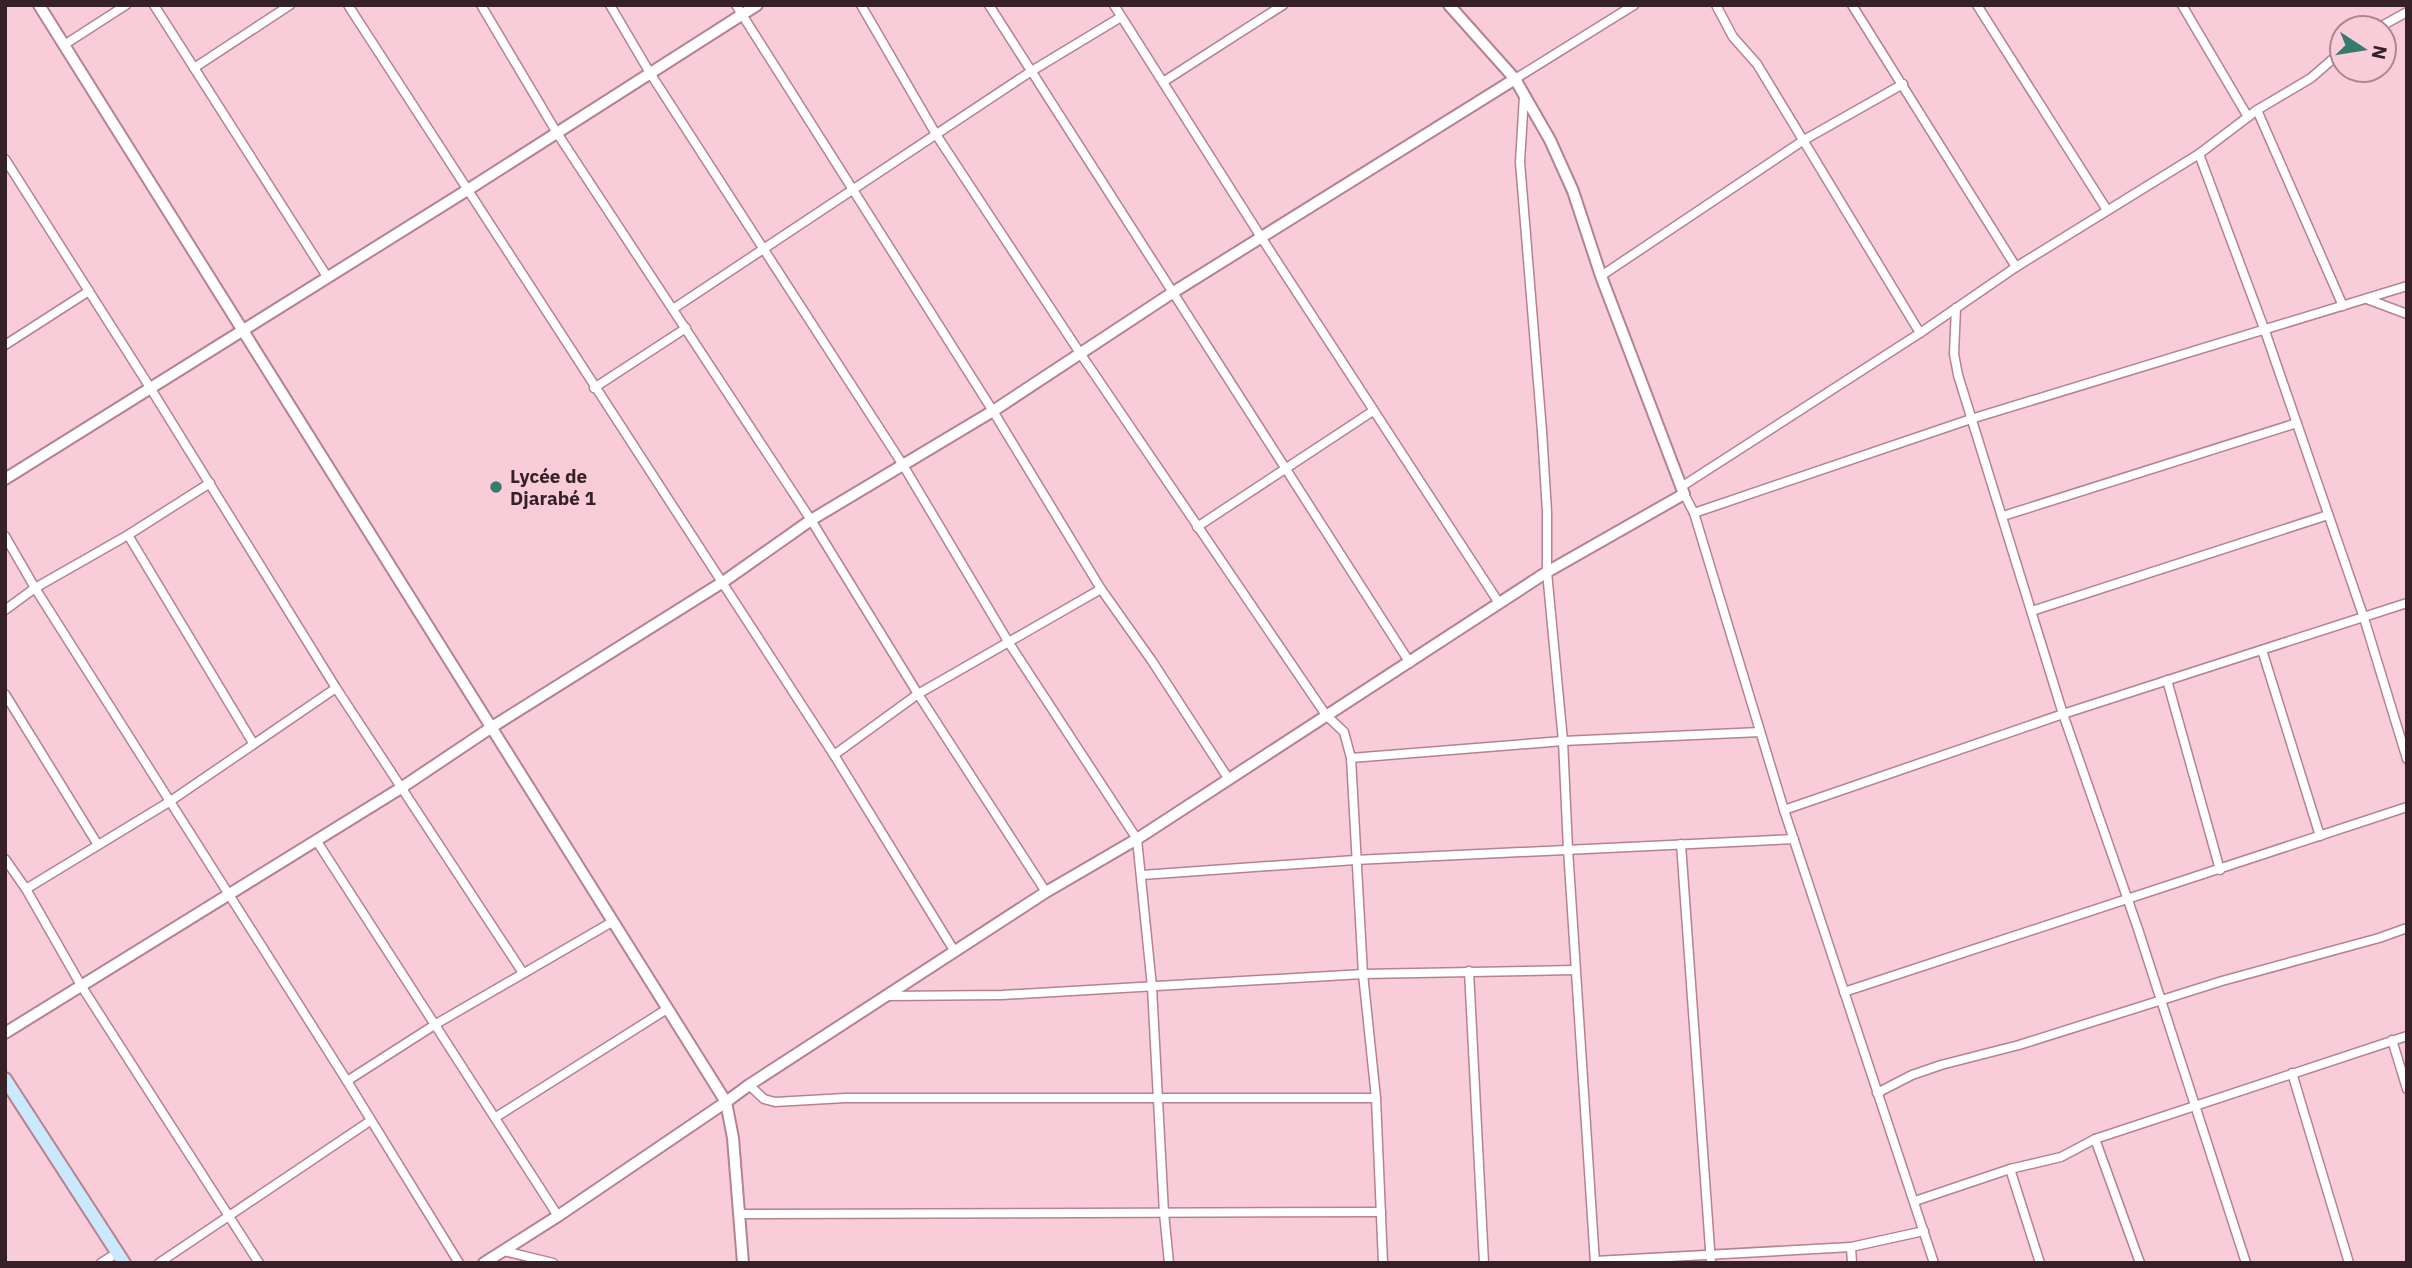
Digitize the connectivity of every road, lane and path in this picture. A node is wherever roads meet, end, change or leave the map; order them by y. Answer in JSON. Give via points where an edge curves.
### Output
{"nodes":[{"id":1,"x":40,"y":5,"type":"edge"},
{"id":2,"x":126,"y":5,"type":"edge"},
{"id":3,"x":154,"y":5,"type":"edge"},
{"id":4,"x":290,"y":5,"type":"edge"},
{"id":5,"x":348,"y":5,"type":"edge"},
{"id":6,"x":481,"y":5,"type":"edge"},
{"id":7,"x":610,"y":5,"type":"edge"},
{"id":8,"x":757,"y":5,"type":"edge"},
{"id":9,"x":861,"y":5,"type":"edge"},
{"id":10,"x":989,"y":5,"type":"edge"},
{"id":11,"x":1114,"y":5,"type":"edge"},
{"id":12,"x":1283,"y":5,"type":"edge"},
{"id":13,"x":1449,"y":5,"type":"edge"},
{"id":14,"x":1634,"y":5,"type":"edge"},
{"id":15,"x":1716,"y":5,"type":"edge"},
{"id":16,"x":1852,"y":5,"type":"edge"},
{"id":17,"x":1977,"y":5,"type":"edge"},
{"id":18,"x":2182,"y":5,"type":"edge"},
{"id":19,"x":739,"y":10,"type":"edge"},
{"id":20,"x":1121,"y":17,"type":"junction"},
{"id":21,"x":64,"y":45,"type":"junction"},
{"id":22,"x":2328,"y":63,"type":"edge"},
{"id":23,"x":194,"y":68,"type":"junction"},
{"id":24,"x":1030,"y":72,"type":"junction"},
{"id":25,"x":650,"y":73,"type":"junction"},
{"id":26,"x":1515,"y":79,"type":"junction"},
{"id":27,"x":1163,"y":82,"type":"junction"},
{"id":28,"x":1903,"y":84,"type":"junction"},
{"id":29,"x":1524,"y":96,"type":"junction"},
{"id":30,"x":2257,"y":110,"type":"junction"},
{"id":31,"x":2248,"y":117,"type":"junction"},
{"id":32,"x":557,"y":132,"type":"junction"},
{"id":33,"x":937,"y":136,"type":"junction"},
{"id":34,"x":1804,"y":140,"type":"junction"},
{"id":35,"x":2199,"y":153,"type":"junction"},
{"id":36,"x":5,"y":159,"type":"edge"},
{"id":37,"x":469,"y":189,"type":"junction"},
{"id":38,"x":853,"y":190,"type":"junction"},
{"id":39,"x":2107,"y":210,"type":"junction"},
{"id":40,"x":1261,"y":237,"type":"junction"},
{"id":41,"x":765,"y":249,"type":"junction"},
{"id":42,"x":2016,"y":267,"type":"junction"},
{"id":43,"x":1601,"y":276,"type":"junction"},
{"id":44,"x":328,"y":278,"type":"junction"},
{"id":45,"x":2407,"y":286,"type":"edge"},
{"id":46,"x":89,"y":291,"type":"junction"},
{"id":47,"x":1172,"y":293,"type":"junction"},
{"id":48,"x":2366,"y":299,"type":"junction"},
{"id":49,"x":2343,"y":306,"type":"junction"},
{"id":50,"x":1956,"y":308,"type":"junction"},
{"id":51,"x":673,"y":309,"type":"junction"},
{"id":52,"x":2407,"y":314,"type":"edge"},
{"id":53,"x":685,"y":328,"type":"junction"},
{"id":54,"x":245,"y":330,"type":"junction"},
{"id":55,"x":2265,"y":331,"type":"junction"},
{"id":56,"x":1920,"y":333,"type":"junction"},
{"id":57,"x":5,"y":345,"type":"edge"},
{"id":58,"x":1080,"y":353,"type":"junction"},
{"id":59,"x":594,"y":388,"type":"junction"},
{"id":60,"x":151,"y":389,"type":"junction"},
{"id":61,"x":993,"y":411,"type":"junction"},
{"id":62,"x":1373,"y":411,"type":"junction"},
{"id":63,"x":1971,"y":419,"type":"junction"},
{"id":64,"x":2297,"y":423,"type":"junction"},
{"id":65,"x":903,"y":465,"type":"junction"},
{"id":66,"x":1285,"y":470,"type":"junction"},
{"id":67,"x":5,"y":479,"type":"edge"},
{"id":68,"x":210,"y":483,"type":"junction"},
{"id":69,"x":1683,"y":491,"type":"junction"},
{"id":70,"x":1694,"y":513,"type":"junction"},
{"id":71,"x":2328,"y":515,"type":"junction"},
{"id":72,"x":2003,"y":516,"type":"junction"},
{"id":73,"x":811,"y":520,"type":"junction"},
{"id":74,"x":1197,"y":527,"type":"junction"},
{"id":75,"x":128,"y":535,"type":"junction"},
{"id":76,"x":5,"y":536,"type":"edge"},
{"id":77,"x":1547,"y":572,"type":"junction"},
{"id":78,"x":723,"y":582,"type":"junction"},
{"id":79,"x":35,"y":588,"type":"junction"},
{"id":80,"x":1101,"y":589,"type":"junction"},
{"id":81,"x":1499,"y":603,"type":"junction"},
{"id":82,"x":2407,"y":603,"type":"edge"},
{"id":83,"x":5,"y":610,"type":"edge"},
{"id":84,"x":2032,"y":611,"type":"junction"},
{"id":85,"x":2364,"y":618,"type":"junction"},
{"id":86,"x":1009,"y":643,"type":"junction"},
{"id":87,"x":2262,"y":650,"type":"junction"},
{"id":88,"x":1410,"y":663,"type":"junction"},
{"id":89,"x":2166,"y":680,"type":"junction"},
{"id":90,"x":336,"y":688,"type":"junction"},
{"id":91,"x":5,"y":694,"type":"edge"},
{"id":92,"x":918,"y":694,"type":"junction"},
{"id":93,"x":1326,"y":715,"type":"junction"},
{"id":94,"x":2063,"y":715,"type":"junction"},
{"id":95,"x":492,"y":727,"type":"junction"},
{"id":96,"x":1760,"y":732,"type":"junction"},
{"id":97,"x":1563,"y":741,"type":"junction"},
{"id":98,"x":253,"y":743,"type":"junction"},
{"id":99,"x":834,"y":755,"type":"junction"},
{"id":100,"x":1350,"y":758,"type":"junction"},
{"id":101,"x":2407,"y":759,"type":"edge"},
{"id":102,"x":1228,"y":778,"type":"junction"},
{"id":103,"x":401,"y":788,"type":"junction"},
{"id":104,"x":169,"y":802,"type":"junction"},
{"id":105,"x":2407,"y":807,"type":"edge"},
{"id":106,"x":1784,"y":810,"type":"junction"},
{"id":107,"x":2320,"y":836,"type":"junction"},
{"id":108,"x":1137,"y":839,"type":"junction"},
{"id":109,"x":1794,"y":839,"type":"junction"},
{"id":110,"x":316,"y":840,"type":"junction"},
{"id":111,"x":98,"y":845,"type":"junction"},
{"id":112,"x":1681,"y":845,"type":"junction"},
{"id":113,"x":1568,"y":849,"type":"junction"},
{"id":114,"x":5,"y":859,"type":"edge"},
{"id":115,"x":1355,"y":860,"type":"junction"},
{"id":116,"x":2220,"y":870,"type":"junction"},
{"id":117,"x":1142,"y":875,"type":"junction"},
{"id":118,"x":26,"y":889,"type":"junction"},
{"id":119,"x":1046,"y":892,"type":"junction"},
{"id":120,"x":228,"y":894,"type":"junction"},
{"id":121,"x":2127,"y":899,"type":"junction"},
{"id":122,"x":612,"y":922,"type":"junction"},
{"id":123,"x":2407,"y":928,"type":"edge"},
{"id":124,"x":955,"y":952,"type":"junction"},
{"id":125,"x":1575,"y":970,"type":"junction"},
{"id":126,"x":1469,"y":971,"type":"junction"},
{"id":127,"x":523,"y":973,"type":"junction"},
{"id":128,"x":1363,"y":974,"type":"junction"},
{"id":129,"x":82,"y":987,"type":"junction"},
{"id":130,"x":1152,"y":987,"type":"junction"},
{"id":131,"x":1844,"y":992,"type":"junction"},
{"id":132,"x":887,"y":996,"type":"junction"},
{"id":133,"x":2160,"y":1002,"type":"junction"},
{"id":134,"x":667,"y":1009,"type":"junction"},
{"id":135,"x":436,"y":1024,"type":"junction"},
{"id":136,"x":5,"y":1033,"type":"edge"},
{"id":137,"x":2407,"y":1036,"type":"edge"},
{"id":138,"x":2392,"y":1040,"type":"junction"},
{"id":139,"x":2292,"y":1073,"type":"junction"},
{"id":140,"x":5,"y":1079,"type":"edge"},
{"id":141,"x":347,"y":1081,"type":"junction"},
{"id":142,"x":749,"y":1085,"type":"junction"},
{"id":143,"x":2407,"y":1089,"type":"edge"},
{"id":144,"x":1877,"y":1093,"type":"junction"},
{"id":145,"x":1158,"y":1097,"type":"junction"},
{"id":146,"x":1376,"y":1098,"type":"junction"},
{"id":147,"x":726,"y":1102,"type":"junction"},
{"id":148,"x":2195,"y":1105,"type":"junction"},
{"id":149,"x":496,"y":1117,"type":"junction"},
{"id":150,"x":370,"y":1121,"type":"junction"},
{"id":151,"x":2095,"y":1139,"type":"junction"},
{"id":152,"x":2010,"y":1169,"type":"junction"},
{"id":153,"x":1915,"y":1202,"type":"junction"},
{"id":154,"x":1381,"y":1212,"type":"junction"},
{"id":155,"x":1164,"y":1213,"type":"junction"},
{"id":156,"x":741,"y":1214,"type":"junction"},
{"id":157,"x":228,"y":1215,"type":"junction"},
{"id":158,"x":558,"y":1216,"type":"junction"},
{"id":159,"x":1924,"y":1231,"type":"junction"},
{"id":160,"x":1851,"y":1247,"type":"junction"},
{"id":161,"x":503,"y":1251,"type":"junction"},
{"id":162,"x":120,"y":1258,"type":"edge"},
{"id":163,"x":1711,"y":1259,"type":"edge"},
{"id":164,"x":1595,"y":1262,"type":"edge"},
{"id":165,"x":102,"y":1263,"type":"edge"},
{"id":166,"x":159,"y":1263,"type":"edge"},
{"id":167,"x":259,"y":1263,"type":"edge"},
{"id":168,"x":459,"y":1263,"type":"edge"},
{"id":169,"x":484,"y":1263,"type":"edge"},
{"id":170,"x":553,"y":1263,"type":"edge"},
{"id":171,"x":743,"y":1263,"type":"edge"},
{"id":172,"x":1169,"y":1263,"type":"edge"},
{"id":173,"x":1383,"y":1263,"type":"edge"},
{"id":174,"x":1484,"y":1263,"type":"edge"},
{"id":175,"x":1852,"y":1263,"type":"edge"},
{"id":176,"x":1934,"y":1263,"type":"edge"},
{"id":177,"x":2040,"y":1263,"type":"edge"},
{"id":178,"x":2140,"y":1263,"type":"edge"},
{"id":179,"x":2246,"y":1263,"type":"edge"},
{"id":180,"x":2349,"y":1263,"type":"edge"}],
"edges":[{"from":1,"to":21,"type":"street"},
{"from":2,"to":21,"type":"street"},
{"from":3,"to":23,"type":"street"},
{"from":4,"to":23,"type":"street"},
{"from":5,"to":37,"type":"street"},
{"from":6,"to":32,"type":"street"},
{"from":7,"to":25,"type":"street"},
{"from":8,"to":19,"type":"street"},
{"from":9,"to":33,"type":"street"},
{"from":10,"to":24,"type":"street"},
{"from":11,"to":20,"type":"street"},
{"from":12,"to":27,"type":"street"},
{"from":13,"to":26,"type":"street"},
{"from":14,"to":26,"type":"street"},
{"from":15,"to":34,"type":"street"},
{"from":16,"to":28,"type":"street"},
{"from":17,"to":39,"type":"street"},
{"from":18,"to":31,"type":"street"},
{"from":19,"to":25,"type":"street"},
{"from":19,"to":38,"type":"street"},
{"from":20,"to":24,"type":"street"},
{"from":20,"to":27,"type":"street"},
{"from":21,"to":54,"type":"street"},
{"from":22,"to":30,"type":"street"},
{"from":23,"to":44,"type":"street"},
{"from":24,"to":33,"type":"street"},
{"from":24,"to":47,"type":"street"},
{"from":25,"to":32,"type":"street"},
{"from":25,"to":41,"type":"street"},
{"from":26,"to":29,"type":"street"},
{"from":26,"to":40,"type":"street"},
{"from":27,"to":40,"type":"street"},
{"from":28,"to":34,"type":"street"},
{"from":28,"to":42,"type":"street"},
{"from":29,"to":43,"type":"street","via":[[1573,191]]},
{"from":29,"to":77,"type":"street","via":[[1520,162],[1542,431]]},
{"from":30,"to":31,"type":"street"},
{"from":30,"to":49,"type":"street"},
{"from":31,"to":35,"type":"street"},
{"from":32,"to":37,"type":"street"},
{"from":32,"to":51,"type":"street"},
{"from":33,"to":38,"type":"street"},
{"from":33,"to":58,"type":"street"},
{"from":34,"to":43,"type":"street"},
{"from":34,"to":56,"type":"street"},
{"from":35,"to":39,"type":"street"},
{"from":35,"to":55,"type":"street"},
{"from":36,"to":46,"type":"street"},
{"from":37,"to":44,"type":"street"},
{"from":37,"to":59,"type":"street"},
{"from":38,"to":41,"type":"street"},
{"from":38,"to":61,"type":"street"},
{"from":39,"to":42,"type":"street"},
{"from":40,"to":47,"type":"street"},
{"from":40,"to":62,"type":"street"},
{"from":41,"to":51,"type":"street"},
{"from":41,"to":65,"type":"street"},
{"from":42,"to":50,"type":"street"},
{"from":43,"to":69,"type":"street"},
{"from":44,"to":54,"type":"street"},
{"from":45,"to":48,"type":"street"},
{"from":46,"to":57,"type":"street"},
{"from":46,"to":60,"type":"street"},
{"from":47,"to":58,"type":"street"},
{"from":47,"to":66,"type":"street"},
{"from":48,"to":49,"type":"street"},
{"from":48,"to":52,"type":"street"},
{"from":49,"to":55,"type":"street"},
{"from":50,"to":56,"type":"street"},
{"from":50,"to":63,"type":"street","via":[[1954,354]]},
{"from":51,"to":53,"type":"street"},
{"from":53,"to":59,"type":"street"},
{"from":53,"to":73,"type":"street"},
{"from":54,"to":60,"type":"street"},
{"from":54,"to":95,"type":"street"},
{"from":55,"to":63,"type":"street"},
{"from":55,"to":64,"type":"street"},
{"from":56,"to":69,"type":"street"},
{"from":58,"to":61,"type":"street"},
{"from":58,"to":74,"type":"street"},
{"from":59,"to":78,"type":"street"},
{"from":60,"to":67,"type":"street"},
{"from":60,"to":68,"type":"street"},
{"from":61,"to":65,"type":"street"},
{"from":61,"to":80,"type":"street"},
{"from":62,"to":66,"type":"street"},
{"from":62,"to":81,"type":"street"},
{"from":63,"to":70,"type":"street"},
{"from":63,"to":72,"type":"street"},
{"from":64,"to":71,"type":"street"},
{"from":64,"to":72,"type":"street"},
{"from":65,"to":73,"type":"street"},
{"from":65,"to":86,"type":"street"},
{"from":66,"to":74,"type":"street"},
{"from":66,"to":88,"type":"street"},
{"from":68,"to":75,"type":"street"},
{"from":68,"to":90,"type":"street"},
{"from":69,"to":70,"type":"street"},
{"from":69,"to":77,"type":"street"},
{"from":70,"to":96,"type":"street"},
{"from":71,"to":84,"type":"street"},
{"from":71,"to":85,"type":"street"},
{"from":72,"to":84,"type":"street"},
{"from":73,"to":78,"type":"street"},
{"from":73,"to":92,"type":"street"},
{"from":74,"to":93,"type":"street"},
{"from":75,"to":79,"type":"street"},
{"from":75,"to":98,"type":"street"},
{"from":76,"to":79,"type":"street"},
{"from":77,"to":81,"type":"street"},
{"from":77,"to":97,"type":"street"},
{"from":78,"to":95,"type":"street"},
{"from":78,"to":99,"type":"street"},
{"from":79,"to":83,"type":"street"},
{"from":79,"to":104,"type":"street"},
{"from":80,"to":86,"type":"street"},
{"from":80,"to":102,"type":"street"},
{"from":81,"to":88,"type":"street"},
{"from":82,"to":85,"type":"street"},
{"from":84,"to":94,"type":"street"},
{"from":85,"to":87,"type":"street"},
{"from":85,"to":101,"type":"street"},
{"from":86,"to":92,"type":"street"},
{"from":86,"to":108,"type":"street"},
{"from":87,"to":89,"type":"street"},
{"from":87,"to":107,"type":"street"},
{"from":88,"to":93,"type":"street"},
{"from":89,"to":94,"type":"street"},
{"from":89,"to":116,"type":"street"},
{"from":90,"to":98,"type":"street"},
{"from":90,"to":103,"type":"street"},
{"from":91,"to":111,"type":"street"},
{"from":92,"to":99,"type":"street"},
{"from":92,"to":119,"type":"street"},
{"from":93,"to":100,"type":"street","via":[[1344,732]]},
{"from":93,"to":102,"type":"street"},
{"from":94,"to":106,"type":"street"},
{"from":94,"to":121,"type":"street"},
{"from":95,"to":103,"type":"street"},
{"from":95,"to":122,"type":"street"},
{"from":96,"to":97,"type":"street"},
{"from":96,"to":106,"type":"street"},
{"from":97,"to":100,"type":"street"},
{"from":97,"to":113,"type":"street"},
{"from":98,"to":104,"type":"street"},
{"from":99,"to":124,"type":"street"},
{"from":100,"to":115,"type":"street"},
{"from":102,"to":108,"type":"street"},
{"from":103,"to":110,"type":"street"},
{"from":103,"to":127,"type":"street"},
{"from":104,"to":111,"type":"street"},
{"from":104,"to":120,"type":"street"},
{"from":105,"to":107,"type":"street"},
{"from":106,"to":109,"type":"street"},
{"from":107,"to":116,"type":"street"},
{"from":108,"to":117,"type":"street"},
{"from":108,"to":119,"type":"street"},
{"from":109,"to":112,"type":"street"},
{"from":109,"to":131,"type":"street"},
{"from":110,"to":120,"type":"street"},
{"from":110,"to":135,"type":"street"},
{"from":111,"to":118,"type":"street"},
{"from":112,"to":113,"type":"street"},
{"from":112,"to":163,"type":"street"},
{"from":113,"to":115,"type":"street"},
{"from":113,"to":125,"type":"street"},
{"from":114,"to":118,"type":"street"},
{"from":115,"to":117,"type":"street"},
{"from":115,"to":128,"type":"street"},
{"from":116,"to":121,"type":"street"},
{"from":117,"to":130,"type":"street"},
{"from":118,"to":129,"type":"street"},
{"from":119,"to":124,"type":"street"},
{"from":120,"to":129,"type":"street"},
{"from":120,"to":141,"type":"street"},
{"from":121,"to":131,"type":"street"},
{"from":121,"to":133,"type":"street"},
{"from":122,"to":127,"type":"street"},
{"from":122,"to":134,"type":"street"},
{"from":123,"to":133,"type":"street"},
{"from":124,"to":132,"type":"street"},
{"from":125,"to":126,"type":"street"},
{"from":125,"to":164,"type":"street"},
{"from":126,"to":128,"type":"street"},
{"from":126,"to":174,"type":"street"},
{"from":127,"to":135,"type":"street"},
{"from":128,"to":130,"type":"street"},
{"from":128,"to":146,"type":"street"},
{"from":129,"to":136,"type":"street"},
{"from":129,"to":157,"type":"street"},
{"from":130,"to":132,"type":"street","via":[[1002,996]]},
{"from":130,"to":145,"type":"street"},
{"from":131,"to":144,"type":"street"},
{"from":132,"to":142,"type":"street"},
{"from":133,"to":144,"type":"street","via":[[1941,1065]]},
{"from":133,"to":148,"type":"street"},
{"from":134,"to":147,"type":"street"},
{"from":134,"to":149,"type":"street"},
{"from":135,"to":141,"type":"street"},
{"from":135,"to":149,"type":"street"},
{"from":137,"to":138,"type":"street"},
{"from":138,"to":139,"type":"street"},
{"from":138,"to":143,"type":"street"},
{"from":139,"to":148,"type":"street"},
{"from":139,"to":180,"type":"street"},
{"from":140,"to":162,"type":"main road"},
{"from":141,"to":150,"type":"street"},
{"from":142,"to":145,"type":"street","via":[[764,1099],[775,1102]]},
{"from":142,"to":147,"type":"street"},
{"from":144,"to":153,"type":"street"},
{"from":145,"to":146,"type":"street"},
{"from":145,"to":155,"type":"street"},
{"from":146,"to":154,"type":"street"},
{"from":147,"to":156,"type":"street"},
{"from":147,"to":158,"type":"street"},
{"from":148,"to":151,"type":"street"},
{"from":148,"to":179,"type":"street"},
{"from":149,"to":158,"type":"street"},
{"from":150,"to":157,"type":"street"},
{"from":150,"to":168,"type":"street"},
{"from":151,"to":152,"type":"street","via":[[2061,1157]]},
{"from":151,"to":178,"type":"street"},
{"from":152,"to":153,"type":"street"},
{"from":152,"to":177,"type":"street"},
{"from":153,"to":159,"type":"street"},
{"from":154,"to":155,"type":"street"},
{"from":154,"to":173,"type":"street"},
{"from":155,"to":156,"type":"street"},
{"from":155,"to":172,"type":"street"},
{"from":156,"to":171,"type":"street"},
{"from":157,"to":166,"type":"street"},
{"from":157,"to":167,"type":"street"},
{"from":158,"to":161,"type":"street"},
{"from":159,"to":160,"type":"street"},
{"from":159,"to":176,"type":"street"},
{"from":160,"to":163,"type":"street"},
{"from":160,"to":175,"type":"street"},
{"from":161,"to":169,"type":"street"},
{"from":161,"to":170,"type":"street"},
{"from":162,"to":165,"type":"street"},
{"from":163,"to":164,"type":"street"}]}
